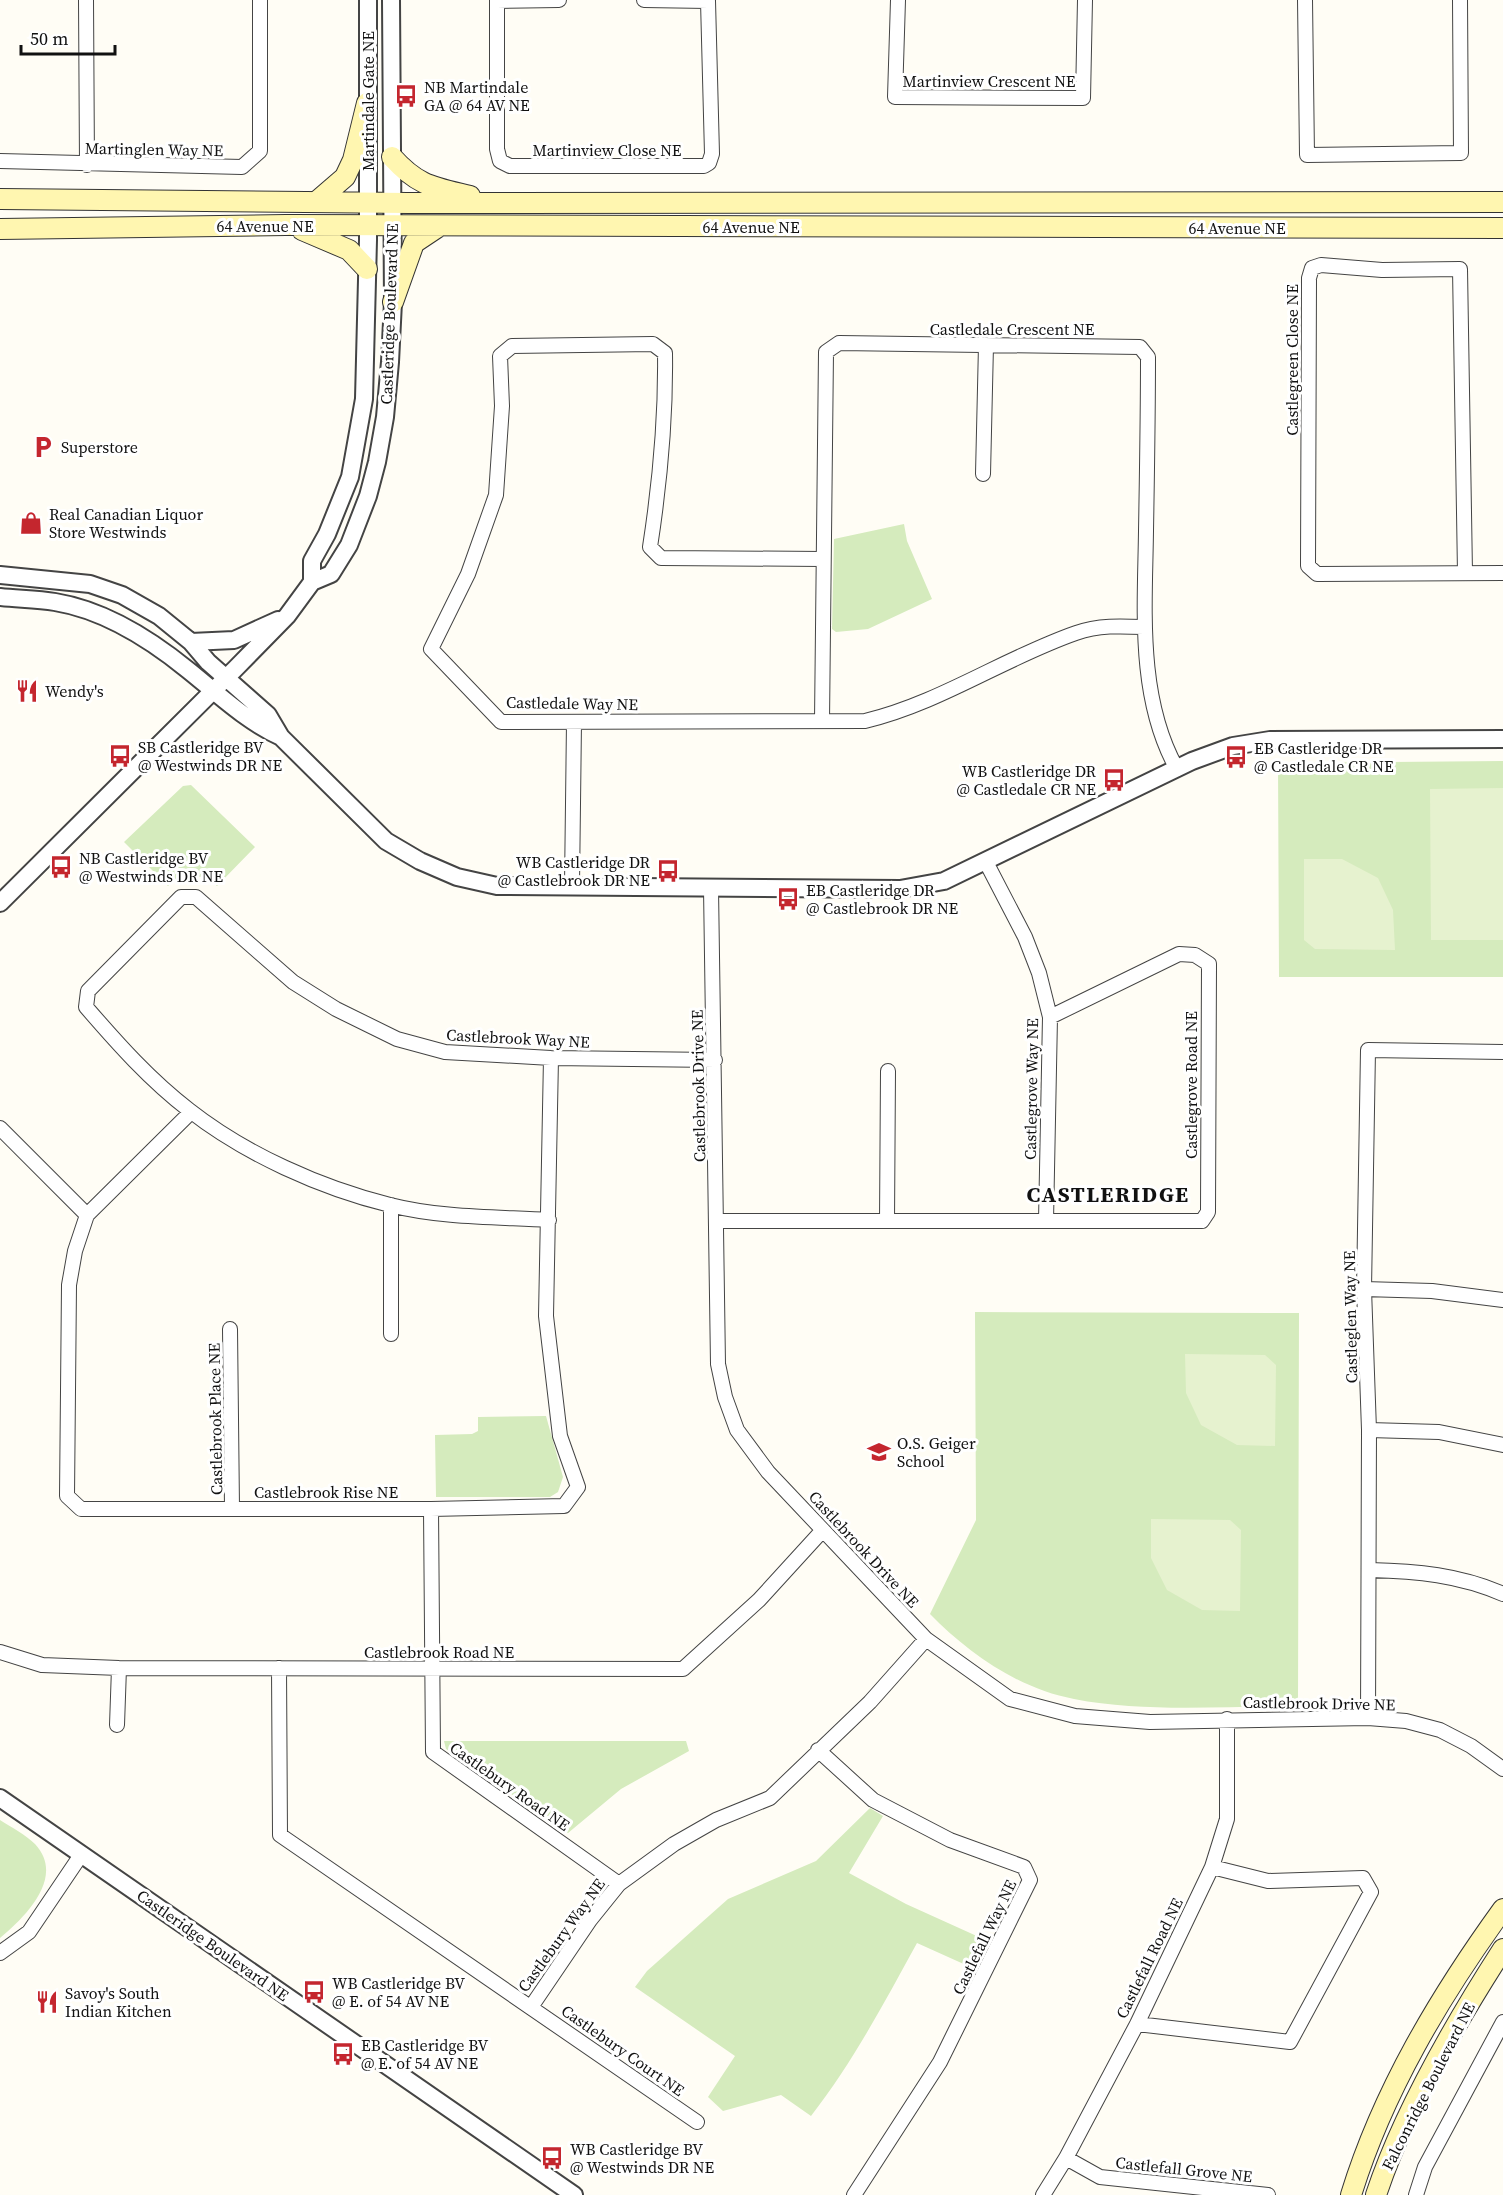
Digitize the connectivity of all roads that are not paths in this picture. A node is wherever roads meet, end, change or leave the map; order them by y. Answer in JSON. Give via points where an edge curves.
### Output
{"nodes":[{"id":1,"x":86,"y":0,"type":"edge"},
{"id":2,"x":260,"y":0,"type":"edge"},
{"id":3,"x":368,"y":0,"type":"edge"},
{"id":4,"x":391,"y":0,"type":"edge"},
{"id":5,"x":559,"y":0,"type":"edge"},
{"id":6,"x":644,"y":0,"type":"edge"},
{"id":7,"x":898,"y":0,"type":"edge"},
{"id":8,"x":1085,"y":0,"type":"edge"},
{"id":9,"x":1305,"y":0,"type":"edge"},
{"id":10,"x":1460,"y":0,"type":"edge"},
{"id":11,"x":367,"y":103,"type":"junction"},
{"id":12,"x":392,"y":157,"type":"junction"},
{"id":13,"x":0,"y":161,"type":"edge"},
{"id":14,"x":87,"y":165,"type":"junction"},
{"id":15,"x":0,"y":199,"type":"edge"},
{"id":16,"x":316,"y":202,"type":"junction"},
{"id":17,"x":496,"y":202,"type":"junction"},
{"id":18,"x":1503,"y":202,"type":"edge"},
{"id":19,"x":368,"y":203,"type":"junction"},
{"id":20,"x":393,"y":203,"type":"junction"},
{"id":21,"x":286,"y":225,"type":"junction"},
{"id":22,"x":368,"y":226,"type":"junction"},
{"id":23,"x":393,"y":226,"type":"junction"},
{"id":24,"x":438,"y":227,"type":"junction"},
{"id":25,"x":1503,"y":228,"type":"edge"},
{"id":26,"x":0,"y":229,"type":"edge"},
{"id":27,"x":367,"y":269,"type":"junction"},
{"id":28,"x":393,"y":302,"type":"junction"},
{"id":29,"x":986,"y":345,"type":"junction"},
{"id":30,"x":983,"y":474,"type":"dead end"},
{"id":31,"x":823,"y":559,"type":"junction"},
{"id":32,"x":1465,"y":573,"type":"junction"},
{"id":33,"x":1503,"y":573,"type":"edge"},
{"id":34,"x":0,"y":575,"type":"edge"},
{"id":35,"x":312,"y":582,"type":"junction"},
{"id":36,"x":0,"y":597,"type":"edge"},
{"id":37,"x":287,"y":616,"type":"junction"},
{"id":38,"x":1144,"y":627,"type":"junction"},
{"id":39,"x":191,"y":642,"type":"junction"},
{"id":40,"x":227,"y":677,"type":"junction"},
{"id":41,"x":213,"y":692,"type":"junction"},
{"id":42,"x":822,"y":721,"type":"junction"},
{"id":43,"x":574,"y":722,"type":"junction"},
{"id":44,"x":281,"y":737,"type":"junction"},
{"id":45,"x":1503,"y":739,"type":"edge"},
{"id":46,"x":1177,"y":769,"type":"junction"},
{"id":47,"x":986,"y":862,"type":"junction"},
{"id":48,"x":572,"y":885,"type":"junction"},
{"id":49,"x":711,"y":888,"type":"junction"},
{"id":50,"x":0,"y":903,"type":"edge"},
{"id":51,"x":1050,"y":1017,"type":"junction"},
{"id":52,"x":1503,"y":1052,"type":"edge"},
{"id":53,"x":551,"y":1059,"type":"junction"},
{"id":54,"x":715,"y":1060,"type":"junction"},
{"id":55,"x":888,"y":1071,"type":"dead end"},
{"id":56,"x":191,"y":1112,"type":"junction"},
{"id":57,"x":0,"y":1128,"type":"edge"},
{"id":58,"x":391,"y":1205,"type":"junction"},
{"id":59,"x":87,"y":1215,"type":"junction"},
{"id":60,"x":549,"y":1220,"type":"junction"},
{"id":61,"x":718,"y":1221,"type":"junction"},
{"id":62,"x":887,"y":1221,"type":"junction"},
{"id":63,"x":1046,"y":1221,"type":"junction"},
{"id":64,"x":1364,"y":1289,"type":"junction"},
{"id":65,"x":1502,"y":1296,"type":"edge"},
{"id":66,"x":230,"y":1329,"type":"dead end"},
{"id":67,"x":391,"y":1334,"type":"dead end"},
{"id":68,"x":1370,"y":1430,"type":"junction"},
{"id":69,"x":1503,"y":1445,"type":"edge"},
{"id":70,"x":232,"y":1508,"type":"junction"},
{"id":71,"x":431,"y":1509,"type":"junction"},
{"id":72,"x":822,"y":1531,"type":"junction"},
{"id":73,"x":1370,"y":1570,"type":"junction"},
{"id":74,"x":1503,"y":1594,"type":"edge"},
{"id":75,"x":926,"y":1639,"type":"junction"},
{"id":76,"x":0,"y":1652,"type":"edge"},
{"id":77,"x":119,"y":1668,"type":"junction"},
{"id":78,"x":279,"y":1668,"type":"junction"},
{"id":79,"x":434,"y":1669,"type":"junction"},
{"id":80,"x":1368,"y":1718,"type":"junction"},
{"id":81,"x":1227,"y":1719,"type":"junction"},
{"id":82,"x":117,"y":1725,"type":"dead end"},
{"id":83,"x":818,"y":1750,"type":"junction"},
{"id":84,"x":1503,"y":1769,"type":"edge"},
{"id":85,"x":0,"y":1798,"type":"edge"},
{"id":86,"x":81,"y":1855,"type":"junction"},
{"id":87,"x":1212,"y":1867,"type":"junction"},
{"id":88,"x":619,"y":1884,"type":"junction"},
{"id":89,"x":1503,"y":1908,"type":"edge"},
{"id":90,"x":1503,"y":1949,"type":"edge"},
{"id":91,"x":0,"y":1953,"type":"edge"},
{"id":92,"x":531,"y":2007,"type":"junction"},
{"id":93,"x":1503,"y":2022,"type":"edge"},
{"id":94,"x":1137,"y":2024,"type":"junction"},
{"id":95,"x":698,"y":2122,"type":"dead end"},
{"id":96,"x":1066,"y":2158,"type":"junction"},
{"id":97,"x":573,"y":2194,"type":"edge"},
{"id":98,"x":854,"y":2195,"type":"edge"},
{"id":99,"x":1043,"y":2195,"type":"edge"},
{"id":100,"x":1268,"y":2195,"type":"edge"},
{"id":101,"x":1351,"y":2195,"type":"edge"},
{"id":102,"x":1376,"y":2195,"type":"edge"},
{"id":103,"x":1416,"y":2195,"type":"edge"}],
"edges":[{"from":1,"to":14,"type":"street"},
{"from":2,"to":14,"type":"street","name":"Martinglen Way NE","via":[[260,151],[242,167]]},
{"from":3,"to":11,"type":"street","name":"Martindale Gate NE"},
{"from":4,"to":12,"type":"street","name":"Martindale Gate NE"},
{"from":5,"to":6,"type":"street","name":"Martinview Close NE","via":[[497,0],[500,161],[510,166],[704,166],[712,154],[708,0]]},
{"from":7,"to":8,"type":"street","name":"Martinview Crescent NE","via":[[895,97],[1083,98]]},
{"from":9,"to":10,"type":"street","via":[[1307,155],[1461,153]]},
{"from":11,"to":16,"type":"main road","via":[[345,177]]},
{"from":11,"to":19,"type":"street","name":"Martindale Gate NE"},
{"from":12,"to":17,"type":"main road","via":[[411,178]]},
{"from":12,"to":20,"type":"street","name":"Martindale Gate NE"},
{"from":13,"to":14,"type":"street","name":"Martinglen Way NE"},
{"from":15,"to":16,"type":"main road","name":"64 Avenue NE"},
{"from":16,"to":19,"type":"main road","name":"64 Avenue NE"},
{"from":17,"to":18,"type":"main road","name":"64 Avenue NE"},
{"from":17,"to":20,"type":"main road","name":"64 Avenue NE"},
{"from":19,"to":20,"type":"main road","name":"64 Avenue NE"},
{"from":19,"to":22,"type":"street","name":"Castleridge Boulevard NE"},
{"from":20,"to":23,"type":"street","name":"Castleridge Boulevard NE"},
{"from":21,"to":22,"type":"main road","name":"64 Avenue NE"},
{"from":21,"to":26,"type":"main road","name":"64 Avenue NE"},
{"from":21,"to":27,"type":"main road","via":[[338,243]]},
{"from":22,"to":23,"type":"main road","name":"64 Avenue NE"},
{"from":22,"to":27,"type":"street","name":"Castleridge Boulevard NE"},
{"from":23,"to":24,"type":"main road","name":"64 Avenue NE"},
{"from":23,"to":28,"type":"street","name":"Castleridge Boulevard NE"},
{"from":24,"to":25,"type":"main road","name":"64 Avenue NE"},
{"from":24,"to":28,"type":"main road","via":[[414,243]]},
{"from":27,"to":35,"type":"street","name":"Castleridge Boulevard NE","via":[[364,399],[357,441],[350,477],[312,561]]},
{"from":28,"to":35,"type":"street","name":"Castleridge Boulevard NE","via":[[385,417],[368,496],[349,545],[331,574]]},
{"from":29,"to":30,"type":"street"},
{"from":29,"to":31,"type":"street","name":"Castledale Crescent NE","via":[[839,343],[826,352]]},
{"from":29,"to":38,"type":"street","name":"Castledale Crescent NE","via":[[1140,347],[1148,357]]},
{"from":31,"to":42,"type":"street","name":"Castledale Crescent NE"},
{"from":31,"to":43,"type":"street","name":"Castledale Way NE","via":[[661,558],[650,547],[666,419],[665,353],[654,344],[512,346],[500,356],[502,406],[496,495],[468,574],[431,649],[501,722]]},
{"from":32,"to":32,"type":"street","name":"Castlegreen Close NE","via":[[1460,269],[1382,270],[1321,265],[1312,268],[1308,566],[1317,574]]},
{"from":32,"to":33,"type":"street","name":"Castlegreen Close NE"},
{"from":34,"to":39,"type":"street","via":[[90,584],[122,595],[159,616]]},
{"from":35,"to":37,"type":"street","name":"Castleridge Boulevard NE"},
{"from":36,"to":41,"type":"street","via":[[55,602],[89,610],[168,654]]},
{"from":37,"to":39,"type":"street","via":[[234,640]]},
{"from":37,"to":40,"type":"street","name":"Castleridge Boulevard NE"},
{"from":38,"to":42,"type":"street","name":"Castledale Way NE","via":[[1109,626],[1077,632],[900,713],[865,721]]},
{"from":38,"to":46,"type":"street","name":"Castledale Crescent NE","via":[[1157,716]]},
{"from":39,"to":40,"type":"street"},
{"from":40,"to":41,"type":"street","name":"Castleridge Boulevard NE"},
{"from":40,"to":44,"type":"street","via":[[268,715]]},
{"from":41,"to":44,"type":"street","via":[[260,727]]},
{"from":41,"to":50,"type":"street","name":"Castleridge Boulevard NE"},
{"from":42,"to":43,"type":"street","name":"Castledale Way NE"},
{"from":43,"to":48,"type":"street"},
{"from":44,"to":48,"type":"street","via":[[386,841],[420,861],[457,877],[496,886]]},
{"from":45,"to":46,"type":"street","via":[[1270,740],[1233,746]]},
{"from":46,"to":47,"type":"street"},
{"from":47,"to":49,"type":"street","via":[[944,881],[900,889]]},
{"from":47,"to":51,"type":"street","name":"Castlegrove Way NE","via":[[1025,937]]},
{"from":48,"to":49,"type":"street"},
{"from":49,"to":54,"type":"street","name":"Castlebrook Drive NE"},
{"from":51,"to":63,"type":"street","name":"Castlegrove Way NE"},
{"from":51,"to":63,"type":"street","name":"Castlegrove Road NE","via":[[1179,954],[1195,954],[1209,964],[1208,1212],[1202,1221]]},
{"from":52,"to":64,"type":"street","name":"Castleglen Way NE","via":[[1368,1050]]},
{"from":53,"to":54,"type":"street","name":"Castlebrook Way NE"},
{"from":53,"to":56,"type":"street","name":"Castlebrook Way NE","via":[[445,1052],[398,1039],[292,982],[196,897],[182,897],[88,991],[86,1007],[129,1057]]},
{"from":53,"to":60,"type":"street","name":"Castlebrook Rise NE"},
{"from":54,"to":61,"type":"street","name":"Castlebrook Drive NE"},
{"from":55,"to":62,"type":"street"},
{"from":56,"to":58,"type":"street","name":"Castlebrook Way NE","via":[[285,1166]]},
{"from":56,"to":59,"type":"street","name":"Castlebrook Rise NE"},
{"from":57,"to":59,"type":"street"},
{"from":58,"to":60,"type":"street","name":"Castlebrook Way NE","via":[[469,1216]]},
{"from":58,"to":67,"type":"street"},
{"from":59,"to":70,"type":"street","name":"Castlebrook Rise NE","via":[[69,1286],[67,1496],[81,1509]]},
{"from":60,"to":71,"type":"street","name":"Castlebrook Rise NE","via":[[546,1316],[552,1385],[560,1436],[578,1487],[564,1506]]},
{"from":61,"to":62,"type":"street","name":"Castlegrove Road NE"},
{"from":61,"to":72,"type":"street","name":"Castlebrook Drive NE","via":[[716,1336],[725,1397],[737,1430],[768,1472]]},
{"from":62,"to":63,"type":"street","name":"Castlegrove Road NE"},
{"from":64,"to":65,"type":"street"},
{"from":64,"to":68,"type":"street","name":"Castleglen Way NE"},
{"from":66,"to":70,"type":"street","name":"Castlebrook Place NE"},
{"from":68,"to":69,"type":"street","via":[[1439,1432]]},
{"from":68,"to":73,"type":"street","name":"Castleglen Way NE"},
{"from":70,"to":71,"type":"street","name":"Castlebrook Rise NE"},
{"from":71,"to":79,"type":"street","name":"Castlebury Road NE"},
{"from":72,"to":75,"type":"street","name":"Castlebrook Drive NE"},
{"from":72,"to":79,"type":"street","name":"Castlebrook Road NE","via":[[759,1600],[683,1669]]},
{"from":73,"to":74,"type":"street","via":[[1419,1571],[1480,1584]]},
{"from":73,"to":80,"type":"street","name":"Castleglen Way NE"},
{"from":75,"to":81,"type":"street","name":"Castlebrook Drive NE","via":[[1010,1699],[1064,1713],[1150,1722]]},
{"from":75,"to":83,"type":"street","name":"Castlebury Way NE","via":[[870,1702]]},
{"from":76,"to":77,"type":"street","name":"Castlebrook Road NE","via":[[42,1665]]},
{"from":77,"to":78,"type":"street","name":"Castlebrook Road NE"},
{"from":77,"to":82,"type":"street"},
{"from":78,"to":79,"type":"street","name":"Castlebrook Road NE"},
{"from":78,"to":92,"type":"street","name":"Castlebury Way NE","via":[[280,1835]]},
{"from":79,"to":88,"type":"street","name":"Castlebury Road NE","via":[[433,1752]]},
{"from":80,"to":81,"type":"street","name":"Castlebrook Drive NE"},
{"from":80,"to":84,"type":"street","name":"Castlebrook Drive NE","via":[[1407,1721],[1440,1730]]},
{"from":81,"to":87,"type":"street","name":"Castlefall Road NE","via":[[1227,1819]]},
{"from":83,"to":88,"type":"street","name":"Castlebury Way NE","via":[[770,1798],[716,1820],[674,1844]]},
{"from":83,"to":98,"type":"street","name":"Castlefall Way NE","via":[[873,1800],[950,1840],[1024,1867],[1030,1880],[940,2062]]},
{"from":85,"to":86,"type":"street","name":"Castleridge Boulevard NE"},
{"from":86,"to":91,"type":"street","via":[[29,1932]]},
{"from":86,"to":97,"type":"street","name":"Castleridge Boulevard NE"},
{"from":87,"to":94,"type":"street","name":"Castlefall Road NE"},
{"from":87,"to":94,"type":"street","via":[[1268,1881],[1363,1878],[1371,1892],[1290,2042]]},
{"from":88,"to":92,"type":"street","name":"Castlebury Way NE"},
{"from":89,"to":101,"type":"main road","name":"Falconridge Boulevard NE","via":[[1428,2022],[1390,2097]]},
{"from":90,"to":102,"type":"main road","name":"Falconridge Boulevard NE","via":[[1449,2036]]},
{"from":92,"to":95,"type":"street","name":"Castlebury Court NE"},
{"from":93,"to":103,"type":"street","via":[[1425,2167]]},
{"from":94,"to":96,"type":"street","name":"Castlefall Road NE"},
{"from":96,"to":99,"type":"street","name":"Castlefall Road NE"},
{"from":96,"to":100,"type":"street","name":"Castlefall Grove NE","via":[[1100,2177]]}]}
